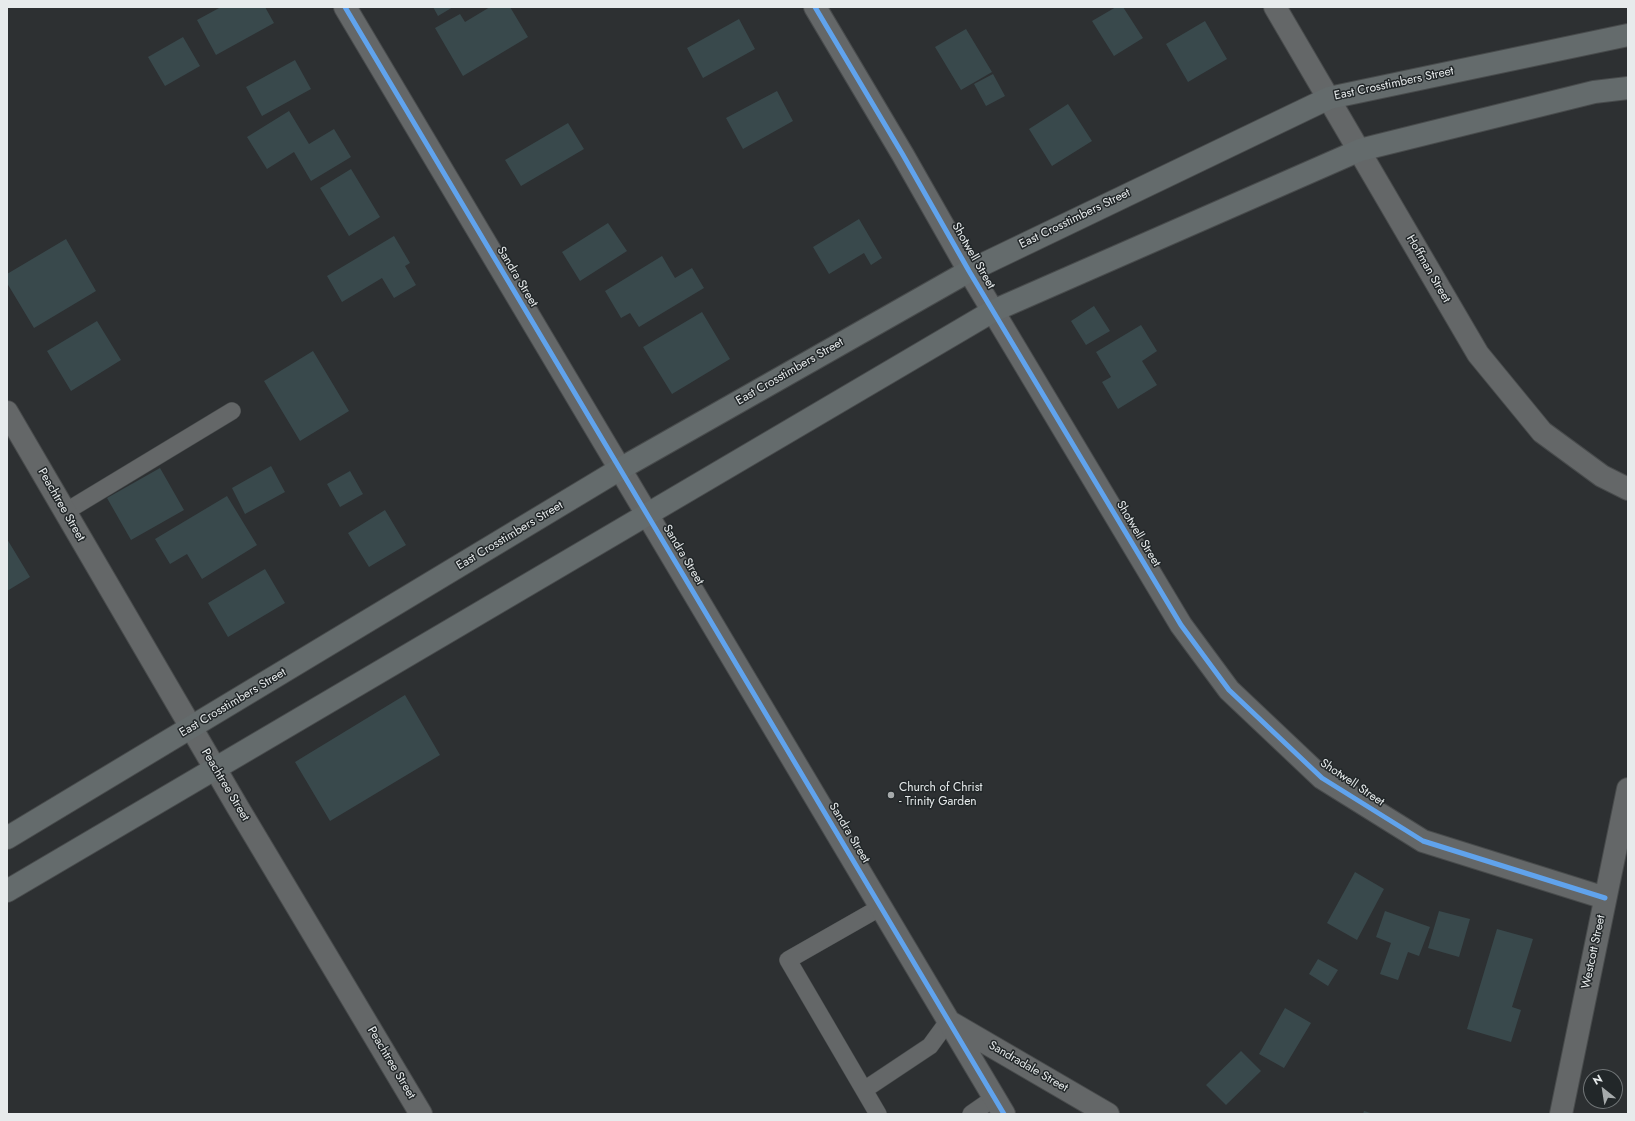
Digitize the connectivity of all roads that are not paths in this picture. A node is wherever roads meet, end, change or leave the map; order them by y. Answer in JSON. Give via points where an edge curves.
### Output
{"nodes":[{"id":1,"x":345,"y":7,"type":"edge"},
{"id":2,"x":815,"y":7,"type":"edge"},
{"id":3,"x":1275,"y":7,"type":"edge"},
{"id":4,"x":1628,"y":35,"type":"edge"},
{"id":5,"x":1628,"y":88,"type":"edge"},
{"id":6,"x":1329,"y":98,"type":"junction"},
{"id":7,"x":1360,"y":150,"type":"junction"},
{"id":8,"x":969,"y":270,"type":"junction"},
{"id":9,"x":993,"y":311,"type":"junction"},
{"id":10,"x":232,"y":411,"type":"dead end"},
{"id":11,"x":7,"y":412,"type":"edge"},
{"id":12,"x":620,"y":469,"type":"junction"},
{"id":13,"x":1628,"y":489,"type":"edge"},
{"id":14,"x":65,"y":512,"type":"junction"},
{"id":15,"x":647,"y":514,"type":"junction"},
{"id":16,"x":191,"y":729,"type":"junction"},
{"id":17,"x":215,"y":768,"type":"junction"},
{"id":18,"x":1628,"y":789,"type":"edge"},
{"id":19,"x":7,"y":838,"type":"edge"},
{"id":20,"x":7,"y":891,"type":"edge"},
{"id":21,"x":1605,"y":898,"type":"junction"},
{"id":22,"x":881,"y":908,"type":"junction"},
{"id":23,"x":948,"y":1020,"type":"junction"},
{"id":24,"x":864,"y":1090,"type":"junction"},
{"id":25,"x":999,"y":1106,"type":"edge"},
{"id":26,"x":422,"y":1114,"type":"edge"},
{"id":27,"x":878,"y":1114,"type":"edge"},
{"id":28,"x":971,"y":1114,"type":"edge"},
{"id":29,"x":1108,"y":1114,"type":"edge"},
{"id":30,"x":1561,"y":1114,"type":"edge"}],
"edges":[{"from":1,"to":12,"type":"street","name":"Sandra Street"},
{"from":2,"to":8,"type":"street","name":"Shotwell Street"},
{"from":3,"to":6,"type":"street","name":"Hoffman Street"},
{"from":4,"to":6,"type":"main road","name":"East Crosstimbers Street"},
{"from":5,"to":7,"type":"main road","via":[[1594,92]]},
{"from":6,"to":7,"type":"street","name":"Hoffman Street"},
{"from":6,"to":8,"type":"main road","name":"East Crosstimbers Street"},
{"from":7,"to":9,"type":"main road"},
{"from":7,"to":13,"type":"street","name":"Hoffman Street","via":[[1478,354],[1542,432],[1602,476]]},
{"from":8,"to":9,"type":"street","name":"Shotwell Street"},
{"from":8,"to":12,"type":"main road","name":"East Crosstimbers Street"},
{"from":9,"to":15,"type":"main road"},
{"from":9,"to":21,"type":"street","name":"Shotwell Street","via":[[1181,625],[1229,690],[1322,778],[1423,841]]},
{"from":10,"to":14,"type":"lane"},
{"from":11,"to":14,"type":"street","name":"Peachtree Street"},
{"from":12,"to":15,"type":"street","name":"Sandra Street"},
{"from":12,"to":16,"type":"main road","name":"East Crosstimbers Street"},
{"from":14,"to":16,"type":"street","name":"Peachtree Street"},
{"from":15,"to":17,"type":"main road"},
{"from":15,"to":22,"type":"street","name":"Sandra Street"},
{"from":16,"to":17,"type":"street","name":"Peachtree Street"},
{"from":16,"to":19,"type":"main road","name":"East Crosstimbers Street"},
{"from":17,"to":20,"type":"main road"},
{"from":17,"to":26,"type":"street","name":"Peachtree Street"},
{"from":18,"to":21,"type":"street","name":"Westcott Street"},
{"from":21,"to":30,"type":"street","name":"Westcott Street"},
{"from":22,"to":23,"type":"street","name":"Sandra Street"},
{"from":22,"to":24,"type":"lane","via":[[788,960]]},
{"from":23,"to":24,"type":"lane","via":[[930,1046]]},
{"from":23,"to":25,"type":"street","name":"Sandra Street"},
{"from":23,"to":29,"type":"street","name":"Sandradale Street"},
{"from":24,"to":27,"type":"lane"},
{"from":25,"to":28,"type":"lane"}]}
